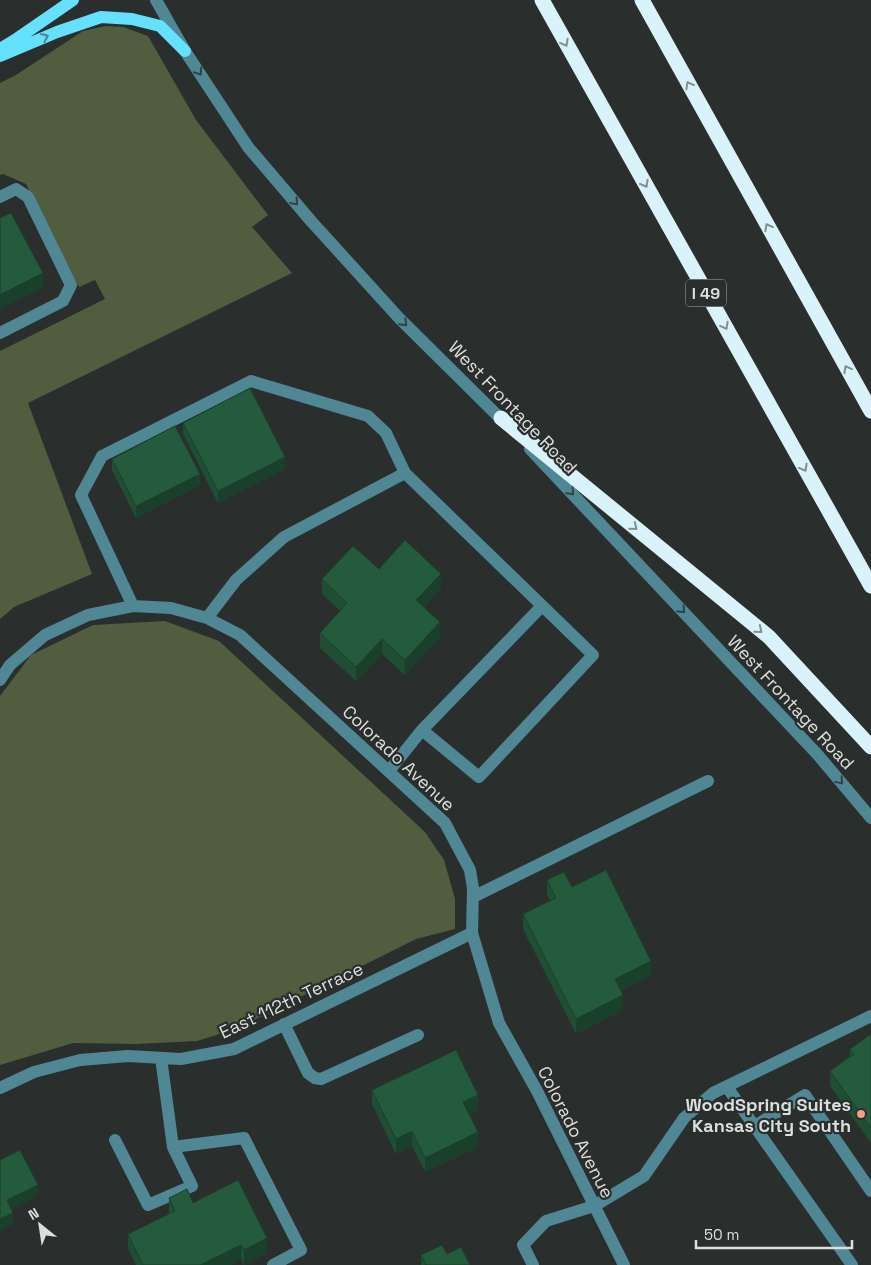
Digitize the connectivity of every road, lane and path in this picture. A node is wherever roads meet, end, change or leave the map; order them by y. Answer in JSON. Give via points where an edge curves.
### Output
{"nodes":[{"id":1,"x":73,"y":0,"type":"edge"},
{"id":2,"x":156,"y":0,"type":"edge"},
{"id":3,"x":542,"y":0,"type":"edge"},
{"id":4,"x":642,"y":0,"type":"edge"},
{"id":5,"x":0,"y":49,"type":"edge"},
{"id":6,"x":185,"y":51,"type":"junction"},
{"id":7,"x":0,"y":56,"type":"edge"},
{"id":8,"x":0,"y":197,"type":"edge"},
{"id":9,"x":0,"y":333,"type":"edge"},
{"id":10,"x":871,"y":411,"type":"edge"},
{"id":11,"x":501,"y":418,"type":"junction"},
{"id":12,"x":405,"y":473,"type":"junction"},
{"id":13,"x":871,"y":586,"type":"edge"},
{"id":14,"x":133,"y":606,"type":"junction"},
{"id":15,"x":542,"y":606,"type":"junction"},
{"id":16,"x":207,"y":618,"type":"junction"},
{"id":17,"x":0,"y":680,"type":"edge"},
{"id":18,"x":422,"y":730,"type":"junction"},
{"id":19,"x":871,"y":747,"type":"edge"},
{"id":20,"x":389,"y":771,"type":"junction"},
{"id":21,"x":708,"y":781,"type":"dead end"},
{"id":22,"x":871,"y":818,"type":"edge"},
{"id":23,"x":473,"y":897,"type":"junction"},
{"id":24,"x":472,"y":933,"type":"junction"},
{"id":25,"x":871,"y":1016,"type":"edge"},
{"id":26,"x":284,"y":1024,"type":"junction"},
{"id":27,"x":418,"y":1034,"type":"dead end"},
{"id":28,"x":162,"y":1058,"type":"junction"},
{"id":29,"x":727,"y":1086,"type":"junction"},
{"id":30,"x":0,"y":1088,"type":"edge"},
{"id":31,"x":755,"y":1126,"type":"junction"},
{"id":32,"x":115,"y":1140,"type":"dead end"},
{"id":33,"x":173,"y":1147,"type":"junction"},
{"id":34,"x":871,"y":1191,"type":"edge"},
{"id":35,"x":594,"y":1206,"type":"junction"},
{"id":36,"x":273,"y":1265,"type":"edge"},
{"id":37,"x":533,"y":1265,"type":"edge"},
{"id":38,"x":624,"y":1265,"type":"edge"},
{"id":39,"x":852,"y":1265,"type":"edge"}],
"edges":[{"from":1,"to":5,"type":"main road"},
{"from":2,"to":6,"type":"street","name":"West Frontage Road"},
{"from":3,"to":13,"type":"highway","number":"I 49","one_way":true},
{"from":10,"to":4,"type":"highway","one_way":true},
{"from":7,"to":6,"type":"main road","one_way":true,"via":[[101,17],[132,19],[160,26]]},
{"from":6,"to":11,"type":"street","name":"West Frontage Road","one_way":true,"via":[[248,147],[399,318]]},
{"from":8,"to":9,"type":"street","via":[[16,189],[28,197],[71,285],[63,301]]},
{"from":11,"to":19,"type":"highway","one_way":true,"via":[[769,637]]},
{"from":11,"to":22,"type":"street","name":"West Frontage Road","one_way":true,"via":[[818,755]]},
{"from":12,"to":14,"type":"street","via":[[386,433],[368,416],[251,381],[102,456],[80,495]]},
{"from":12,"to":15,"type":"street"},
{"from":12,"to":16,"type":"street","via":[[284,537],[236,580]]},
{"from":14,"to":16,"type":"street","name":"Colorado Avenue","via":[[171,608]]},
{"from":14,"to":17,"type":"street","name":"Colorado Avenue","via":[[88,615],[45,635],[10,666]]},
{"from":15,"to":18,"type":"street"},
{"from":15,"to":18,"type":"street","via":[[593,655],[480,777]]},
{"from":16,"to":20,"type":"street","name":"Colorado Avenue","via":[[240,635]]},
{"from":18,"to":20,"type":"street"},
{"from":20,"to":23,"type":"street","name":"Colorado Avenue","via":[[445,823],[470,870]]},
{"from":21,"to":23,"type":"street"},
{"from":23,"to":24,"type":"street","name":"Colorado Avenue"},
{"from":24,"to":26,"type":"street","name":"East 112th Terrace"},
{"from":24,"to":35,"type":"street","name":"Colorado Avenue","via":[[499,1023]]},
{"from":25,"to":29,"type":"street"},
{"from":26,"to":27,"type":"street","via":[[308,1073],[321,1079]]},
{"from":26,"to":28,"type":"street","name":"East 112th Terrace","via":[[234,1049],[181,1059]]},
{"from":28,"to":30,"type":"street","name":"East 112th Terrace","via":[[128,1056],[80,1060],[34,1072]]},
{"from":28,"to":33,"type":"street"},
{"from":29,"to":31,"type":"street"},
{"from":29,"to":35,"type":"street","via":[[713,1093],[684,1118],[644,1176]]},
{"from":31,"to":34,"type":"street","via":[[805,1095]]},
{"from":31,"to":39,"type":"street"},
{"from":32,"to":33,"type":"street","via":[[148,1205],[192,1186]]},
{"from":33,"to":36,"type":"street","via":[[244,1138],[301,1250]]},
{"from":35,"to":37,"type":"street","via":[[546,1221],[523,1245]]},
{"from":35,"to":38,"type":"street","name":"Colorado Avenue"}]}
